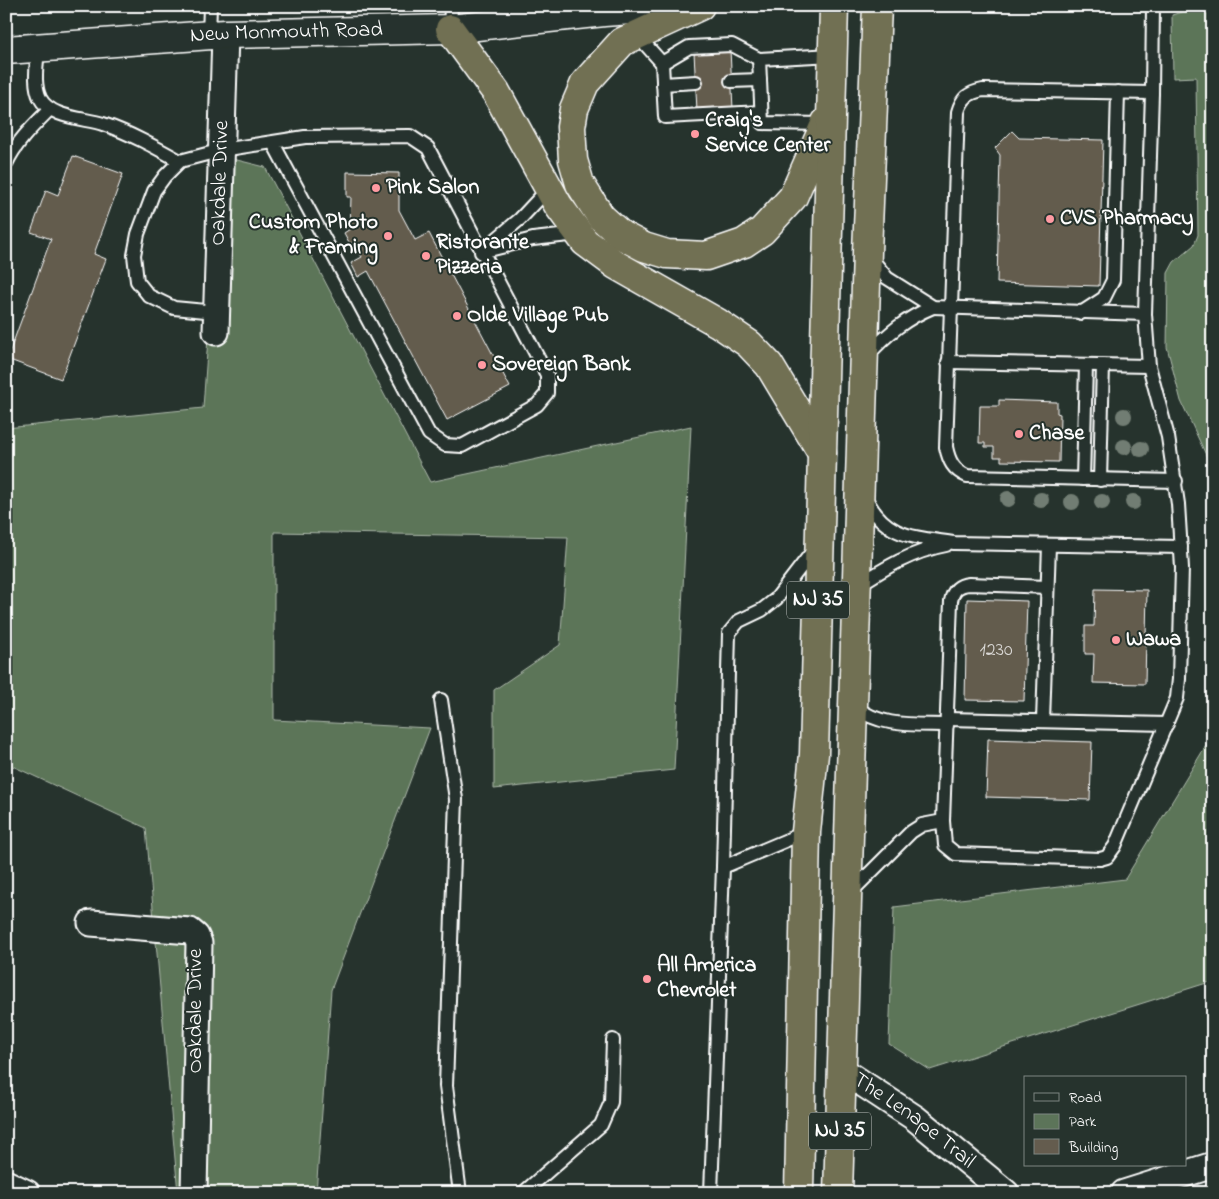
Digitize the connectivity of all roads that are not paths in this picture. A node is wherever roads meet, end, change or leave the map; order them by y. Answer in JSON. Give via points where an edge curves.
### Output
{"nodes":[{"id":1,"x":210,"y":6,"type":"edge"},
{"id":2,"x":686,"y":6,"type":"edge"},
{"id":3,"x":700,"y":6,"type":"edge"},
{"id":4,"x":834,"y":6,"type":"edge"},
{"id":5,"x":877,"y":6,"type":"edge"},
{"id":6,"x":1153,"y":6,"type":"edge"},
{"id":7,"x":605,"y":9,"type":"edge"},
{"id":8,"x":450,"y":18,"type":"edge"},
{"id":9,"x":217,"y":35,"type":"junction"},
{"id":10,"x":637,"y":35,"type":"junction"},
{"id":11,"x":38,"y":48,"type":"junction"},
{"id":12,"x":6,"y":50,"type":"edge"},
{"id":13,"x":833,"y":55,"type":"junction"},
{"id":14,"x":759,"y":59,"type":"junction"},
{"id":15,"x":662,"y":64,"type":"junction"},
{"id":16,"x":760,"y":80,"type":"junction"},
{"id":17,"x":731,"y":81,"type":"dead end"},
{"id":18,"x":696,"y":82,"type":"dead end"},
{"id":19,"x":663,"y":84,"type":"junction"},
{"id":20,"x":1118,"y":92,"type":"junction"},
{"id":21,"x":1152,"y":93,"type":"junction"},
{"id":22,"x":50,"y":109,"type":"junction"},
{"id":23,"x":761,"y":112,"type":"junction"},
{"id":24,"x":828,"y":117,"type":"junction"},
{"id":25,"x":273,"y":143,"type":"junction"},
{"id":26,"x":222,"y":150,"type":"junction"},
{"id":27,"x":180,"y":161,"type":"junction"},
{"id":28,"x":6,"y":164,"type":"edge"},
{"id":29,"x":549,"y":188,"type":"junction"},
{"id":30,"x":578,"y":234,"type":"junction"},
{"id":31,"x":481,"y":252,"type":"junction"},
{"id":32,"x":867,"y":252,"type":"junction"},
{"id":33,"x":934,"y":307,"type":"junction"},
{"id":34,"x":950,"y":309,"type":"junction"},
{"id":35,"x":1081,"y":313,"type":"junction"},
{"id":36,"x":1145,"y":314,"type":"junction"},
{"id":37,"x":216,"y":322,"type":"joint"},
{"id":38,"x":864,"y":358,"type":"junction"},
{"id":39,"x":948,"y":362,"type":"junction"},
{"id":40,"x":1086,"y":365,"type":"junction"},
{"id":41,"x":1103,"y":365,"type":"junction"},
{"id":42,"x":1149,"y":366,"type":"junction"},
{"id":43,"x":822,"y":453,"type":"junction"},
{"id":44,"x":860,"y":477,"type":"junction"},
{"id":45,"x":1083,"y":479,"type":"junction"},
{"id":46,"x":1100,"y":480,"type":"junction"},
{"id":47,"x":1176,"y":481,"type":"junction"},
{"id":48,"x":820,"y":543,"type":"junction"},
{"id":49,"x":954,"y":543,"type":"junction"},
{"id":50,"x":1049,"y":545,"type":"junction"},
{"id":51,"x":1181,"y":547,"type":"junction"},
{"id":52,"x":856,"y":587,"type":"junction"},
{"id":53,"x":1047,"y":587,"type":"junction"},
{"id":54,"x":441,"y":700,"type":"dead end"},
{"id":55,"x":854,"y":705,"type":"junction"},
{"id":56,"x":1043,"y":721,"type":"junction"},
{"id":57,"x":947,"y":722,"type":"junction"},
{"id":58,"x":1168,"y":724,"type":"junction"},
{"id":59,"x":943,"y":821,"type":"junction"},
{"id":60,"x":806,"y":832,"type":"junction"},
{"id":61,"x":723,"y":867,"type":"junction"},
{"id":62,"x":848,"y":895,"type":"junction"},
{"id":63,"x":92,"y":923,"type":"dead end"},
{"id":64,"x":613,"y":1040,"type":"dead end"},
{"id":65,"x":842,"y":1070,"type":"junction"},
{"id":66,"x":1213,"y":1165,"type":"edge"},
{"id":67,"x":6,"y":1183,"type":"edge"},
{"id":68,"x":28,"y":1193,"type":"edge"},
{"id":69,"x":194,"y":1193,"type":"edge"},
{"id":70,"x":460,"y":1193,"type":"edge"},
{"id":71,"x":523,"y":1193,"type":"edge"},
{"id":72,"x":711,"y":1193,"type":"edge"},
{"id":73,"x":800,"y":1193,"type":"edge"},
{"id":74,"x":838,"y":1193,"type":"edge"},
{"id":75,"x":1006,"y":1193,"type":"edge"},
{"id":76,"x":1124,"y":1193,"type":"edge"}],
"edges":[{"from":1,"to":9,"type":"lane"},
{"from":2,"to":7,"type":"main road","name":"New Monmouth Road"},
{"from":3,"to":10,"type":"highway"},
{"from":4,"to":13,"type":"highway","number":"NJ 35"},
{"from":5,"to":32,"type":"highway","number":"NJ 35"},
{"from":6,"to":21,"type":"lane"},
{"from":7,"to":8,"type":"main road","name":"New Monmouth Road"},
{"from":8,"to":9,"type":"main road","name":"New Monmouth Road"},
{"from":8,"to":29,"type":"highway","via":[[496,92]]},
{"from":9,"to":11,"type":"main road","name":"New Monmouth Road"},
{"from":9,"to":26,"type":"street","name":"Oakdale Drive"},
{"from":10,"to":15,"type":"lane"},
{"from":10,"to":24,"type":"highway","via":[[622,42],[585,83],[574,109],[571,127],[573,160],[580,184],[591,204],[621,235],[644,247],[667,254],[706,256],[744,243],[762,232],[793,197]]},
{"from":11,"to":12,"type":"main road","name":"New Monmouth Road"},
{"from":11,"to":22,"type":"lane","via":[[36,85],[40,100]]},
{"from":13,"to":14,"type":"lane"},
{"from":13,"to":24,"type":"highway","number":"NJ 35"},
{"from":14,"to":15,"type":"lane","via":[[732,45],[689,47]]},
{"from":14,"to":16,"type":"lane"},
{"from":15,"to":19,"type":"lane"},
{"from":16,"to":17,"type":"lane"},
{"from":16,"to":23,"type":"lane"},
{"from":18,"to":19,"type":"lane"},
{"from":19,"to":23,"type":"lane","via":[[665,117]]},
{"from":20,"to":21,"type":"lane"},
{"from":20,"to":34,"type":"lane","via":[[983,90],[965,96],[960,102]]},
{"from":20,"to":35,"type":"lane","via":[[1112,280],[1104,298]]},
{"from":21,"to":36,"type":"lane"},
{"from":22,"to":27,"type":"lane","via":[[103,124]]},
{"from":22,"to":28,"type":"lane","via":[[24,136]]},
{"from":23,"to":24,"type":"lane","via":[[762,123]]},
{"from":24,"to":43,"type":"highway","number":"NJ 35"},
{"from":25,"to":26,"type":"lane"},
{"from":25,"to":31,"type":"lane","via":[[305,137],[410,136],[428,148]]},
{"from":25,"to":31,"type":"lane","via":[[429,434],[445,445],[462,446],[537,405],[547,393],[547,376]]},
{"from":26,"to":27,"type":"lane"},
{"from":26,"to":37,"type":"street","name":"Oakdale Drive"},
{"from":27,"to":37,"type":"lane","via":[[154,191],[138,234],[134,256],[137,282],[150,296]]},
{"from":29,"to":30,"type":"highway"},
{"from":29,"to":31,"type":"lane","via":[[520,220]]},
{"from":30,"to":31,"type":"lane","via":[[533,239]]},
{"from":30,"to":43,"type":"highway","via":[[616,265],[749,344],[770,365]]},
{"from":32,"to":33,"type":"lane","via":[[887,278]]},
{"from":32,"to":38,"type":"highway","number":"NJ 35"},
{"from":33,"to":34,"type":"lane"},
{"from":33,"to":38,"type":"lane","via":[[905,320]]},
{"from":34,"to":35,"type":"lane"},
{"from":34,"to":39,"type":"lane"},
{"from":35,"to":36,"type":"lane"},
{"from":36,"to":42,"type":"lane"},
{"from":38,"to":44,"type":"highway","number":"NJ 35"},
{"from":39,"to":40,"type":"lane"},
{"from":39,"to":45,"type":"lane","via":[[946,446],[951,465],[958,472],[976,478]]},
{"from":40,"to":41,"type":"lane"},
{"from":40,"to":45,"type":"lane"},
{"from":41,"to":42,"type":"lane"},
{"from":41,"to":46,"type":"lane"},
{"from":42,"to":47,"type":"lane"},
{"from":43,"to":48,"type":"highway","number":"NJ 35"},
{"from":44,"to":49,"type":"lane","via":[[863,492],[874,514],[888,527],[914,536]]},
{"from":44,"to":52,"type":"highway","number":"NJ 35"},
{"from":45,"to":46,"type":"lane"},
{"from":46,"to":47,"type":"lane"},
{"from":47,"to":51,"type":"lane"},
{"from":48,"to":60,"type":"highway","number":"NJ 35","via":[[814,754]]},
{"from":48,"to":61,"type":"lane","via":[[776,599],[739,621],[728,633]]},
{"from":49,"to":50,"type":"lane"},
{"from":49,"to":52,"type":"lane","via":[[916,553]]},
{"from":50,"to":51,"type":"lane"},
{"from":50,"to":53,"type":"lane"},
{"from":51,"to":58,"type":"lane","via":[[1178,689]]},
{"from":52,"to":55,"type":"highway","number":"NJ 35"},
{"from":53,"to":56,"type":"lane"},
{"from":53,"to":57,"type":"lane","via":[[969,584],[954,591]]},
{"from":54,"to":70,"type":"lane","via":[[456,800],[446,1086]]},
{"from":55,"to":57,"type":"lane","via":[[864,714],[888,723]]},
{"from":55,"to":62,"type":"highway","number":"NJ 35"},
{"from":56,"to":57,"type":"lane"},
{"from":56,"to":58,"type":"lane"},
{"from":57,"to":59,"type":"lane"},
{"from":58,"to":59,"type":"lane","via":[[1115,846],[1107,857],[956,854],[945,845]]},
{"from":59,"to":62,"type":"lane","via":[[922,825],[911,832]]},
{"from":60,"to":61,"type":"lane"},
{"from":60,"to":73,"type":"highway","number":"NJ 35"},
{"from":61,"to":72,"type":"lane"},
{"from":62,"to":65,"type":"highway","number":"NJ 35"},
{"from":63,"to":69,"type":"street","name":"Oakdale Drive","via":[[190,930],[199,943]]},
{"from":64,"to":71,"type":"lane","via":[[612,1102],[600,1125]]},
{"from":65,"to":74,"type":"highway","number":"NJ 35"},
{"from":65,"to":75,"type":"street","name":"The Lenape Trail","via":[[915,1118]]},
{"from":66,"to":76,"type":"street"},
{"from":67,"to":68,"type":"street"}]}
